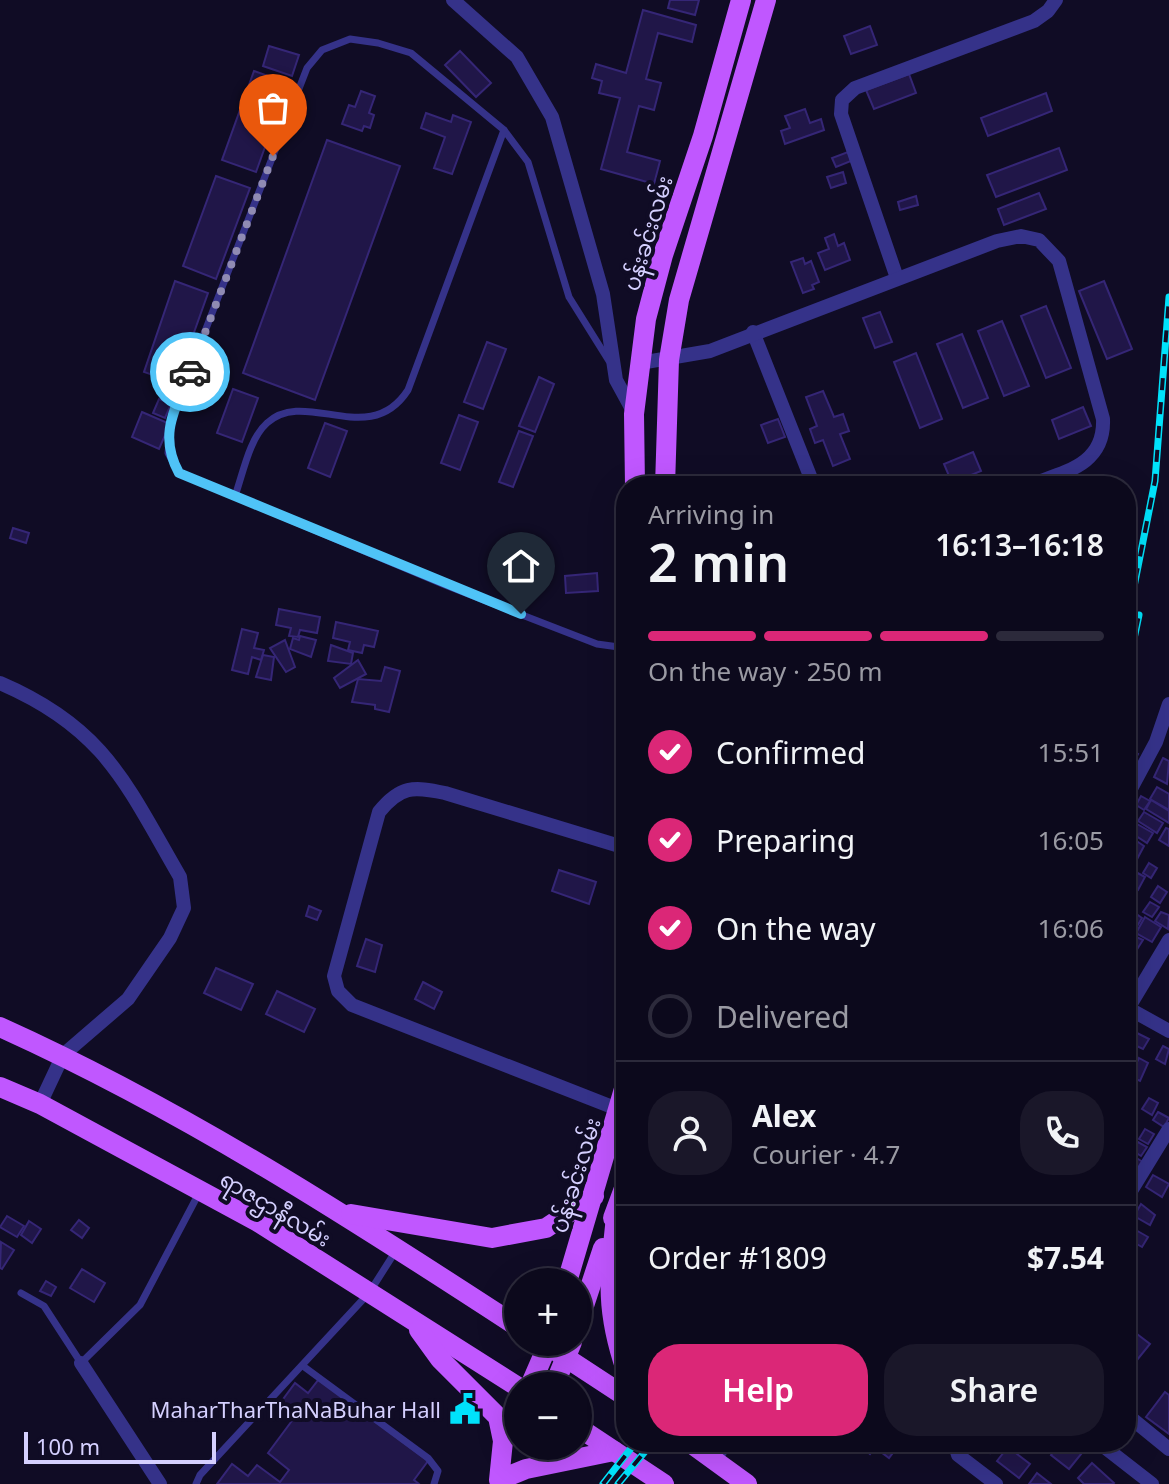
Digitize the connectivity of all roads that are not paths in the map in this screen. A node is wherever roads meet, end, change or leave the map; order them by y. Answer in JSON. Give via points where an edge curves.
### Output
{"nodes":[{"id":1,"x":453,"y":0,"type":"edge"},
{"id":2,"x":741,"y":0,"type":"edge"},
{"id":3,"x":766,"y":0,"type":"edge"},
{"id":4,"x":1056,"y":0,"type":"edge"},
{"id":5,"x":504,"y":130,"type":"junction"},
{"id":6,"x":897,"y":278,"type":"junction"},
{"id":7,"x":753,"y":332,"type":"junction"},
{"id":8,"x":669,"y":360,"type":"junction"},
{"id":9,"x":640,"y":363,"type":"junction"},
{"id":10,"x":613,"y":367,"type":"junction"},
{"id":11,"x":634,"y":414,"type":"junction"},
{"id":12,"x":635,"y":476,"type":"edge"},
{"id":13,"x":665,"y":476,"type":"edge"},
{"id":14,"x":810,"y":476,"type":"edge"},
{"id":15,"x":1054,"y":476,"type":"edge"},
{"id":16,"x":235,"y":496,"type":"junction"},
{"id":17,"x":616,"y":647,"type":"edge"},
{"id":18,"x":0,"y":683,"type":"edge"},
{"id":19,"x":1169,"y":704,"type":"edge"},
{"id":20,"x":1136,"y":779,"type":"edge"},
{"id":21,"x":616,"y":845,"type":"edge"},
{"id":22,"x":1169,"y":940,"type":"edge"},
{"id":23,"x":1136,"y":994,"type":"edge"},
{"id":24,"x":1136,"y":1014,"type":"edge"},
{"id":25,"x":0,"y":1027,"type":"edge"},
{"id":26,"x":1169,"y":1031,"type":"edge"},
{"id":27,"x":63,"y":1055,"type":"junction"},
{"id":28,"x":0,"y":1087,"type":"edge"},
{"id":29,"x":40,"y":1104,"type":"junction"},
{"id":30,"x":616,"y":1108,"type":"edge"},
{"id":31,"x":616,"y":1123,"type":"edge"},
{"id":32,"x":1169,"y":1129,"type":"edge"},
{"id":33,"x":1136,"y":1183,"type":"edge"},
{"id":34,"x":200,"y":1191,"type":"junction"},
{"id":35,"x":594,"y":1196,"type":"junction"},
{"id":36,"x":616,"y":1211,"type":"edge"},
{"id":37,"x":345,"y":1213,"type":"junction"},
{"id":38,"x":616,"y":1216,"type":"edge"},
{"id":39,"x":397,"y":1248,"type":"junction"},
{"id":40,"x":571,"y":1268,"type":"edge"},
{"id":41,"x":592,"y":1282,"type":"edge"},
{"id":42,"x":21,"y":1293,"type":"dead end"},
{"id":43,"x":369,"y":1293,"type":"junction"},
{"id":44,"x":504,"y":1318,"type":"edge"},
{"id":45,"x":411,"y":1319,"type":"junction"},
{"id":46,"x":616,"y":1336,"type":"edge"},
{"id":47,"x":575,"y":1356,"type":"edge"},
{"id":48,"x":81,"y":1363,"type":"junction"},
{"id":49,"x":303,"y":1366,"type":"junction"},
{"id":50,"x":504,"y":1378,"type":"edge"},
{"id":51,"x":616,"y":1389,"type":"edge"},
{"id":52,"x":1136,"y":1422,"type":"edge"},
{"id":53,"x":592,"y":1436,"type":"edge"},
{"id":54,"x":1169,"y":1449,"type":"edge"},
{"id":55,"x":614,"y":1451,"type":"junction"},
{"id":56,"x":702,"y":1452,"type":"edge"},
{"id":57,"x":720,"y":1452,"type":"edge"},
{"id":58,"x":957,"y":1452,"type":"edge"},
{"id":59,"x":1111,"y":1452,"type":"edge"},
{"id":60,"x":508,"y":1460,"type":"edge"},
{"id":61,"x":714,"y":1461,"type":"junction"},
{"id":62,"x":498,"y":1482,"type":"edge"},
{"id":63,"x":160,"y":1484,"type":"edge"},
{"id":64,"x":196,"y":1484,"type":"edge"},
{"id":65,"x":434,"y":1484,"type":"edge"},
{"id":66,"x":664,"y":1484,"type":"edge"},
{"id":67,"x":747,"y":1484,"type":"edge"},
{"id":68,"x":996,"y":1484,"type":"edge"},
{"id":69,"x":1152,"y":1484,"type":"edge"}],
"edges":[{"from":1,"to":10,"type":"street","via":[[517,57],[552,117],[603,294]]},
{"from":2,"to":9,"type":"main road","name":"ပန်းခင်းလမ်း","via":[[663,255]]},
{"from":3,"to":8,"type":"main road","via":[[694,239]]},
{"from":4,"to":6,"type":"street","via":[[1034,21],[855,88],[842,100],[841,114]]},
{"from":5,"to":10,"type":"lane","via":[[528,162],[569,297]]},
{"from":5,"to":16,"type":"lane","via":[[399,404],[372,418],[284,413],[267,422]]},
{"from":5,"to":16,"type":"lane","via":[[411,53],[389,46],[350,39],[322,50],[307,68],[171,419],[168,453],[179,473]]},
{"from":6,"to":7,"type":"street"},
{"from":6,"to":15,"type":"street","via":[[1021,236],[1039,240],[1059,261],[1104,435],[1086,464]]},
{"from":7,"to":8,"type":"street","via":[[710,351]]},
{"from":7,"to":14,"type":"street"},
{"from":8,"to":9,"type":"street"},
{"from":8,"to":13,"type":"main road"},
{"from":9,"to":11,"type":"main road","name":"ပန်းခင်းလမ်း"},
{"from":10,"to":11,"type":"street"},
{"from":11,"to":12,"type":"main road","name":"ပန်းခင်းလမ်း"},
{"from":16,"to":17,"type":"lane","via":[[459,591]]},
{"from":18,"to":27,"type":"street","via":[[43,701],[99,746],[180,877],[184,908],[151,966],[128,999]]},
{"from":19,"to":20,"type":"street"},
{"from":21,"to":30,"type":"street","via":[[445,793],[421,788],[394,793],[379,812],[334,976],[338,991],[352,1005]]},
{"from":22,"to":23,"type":"street"},
{"from":24,"to":26,"type":"street"},
{"from":25,"to":27,"type":"main road"},
{"from":27,"to":29,"type":"street"},
{"from":27,"to":37,"type":"main road"},
{"from":28,"to":29,"type":"main road","name":"ရာဇဌာနီလမ်း"},
{"from":29,"to":34,"type":"main road","name":"ရာဇဌာနီလမ်း"},
{"from":31,"to":35,"type":"main road","name":"ပန်းခင်းလမ်း"},
{"from":32,"to":33,"type":"street"},
{"from":34,"to":43,"type":"main road","name":"ရာဇဌာနီလမ်း"},
{"from":34,"to":48,"type":"lane","via":[[140,1305]]},
{"from":35,"to":37,"type":"main road","via":[[546,1228],[492,1238]]},
{"from":35,"to":40,"type":"main road","name":"ပန်းခင်းလမ်း"},
{"from":36,"to":41,"type":"main road"},
{"from":37,"to":39,"type":"main road"},
{"from":38,"to":46,"type":"main road","via":[[609,1312]]},
{"from":39,"to":43,"type":"lane"},
{"from":39,"to":44,"type":"main road"},
{"from":42,"to":48,"type":"lane","via":[[44,1306]]},
{"from":43,"to":45,"type":"main road","name":"ရာဇဌာနီလမ်း"},
{"from":43,"to":49,"type":"lane"},
{"from":45,"to":50,"type":"main road","name":"ရာဇဌာနီလမ်း"},
{"from":45,"to":62,"type":"main road","via":[[440,1359],[498,1417],[503,1441]]},
{"from":47,"to":51,"type":"main road"},
{"from":48,"to":63,"type":"street"},
{"from":49,"to":64,"type":"lane"},
{"from":49,"to":65,"type":"lane","via":[[428,1458],[438,1471]]},
{"from":52,"to":54,"type":"street"},
{"from":53,"to":55,"type":"main road"},
{"from":55,"to":62,"type":"main road","via":[[526,1469]]},
{"from":55,"to":66,"type":"main road"},
{"from":56,"to":61,"type":"main road"},
{"from":57,"to":61,"type":"street"},
{"from":58,"to":68,"type":"street"},
{"from":59,"to":69,"type":"street"},
{"from":60,"to":62,"type":"main road"},
{"from":61,"to":67,"type":"main road"}]}
